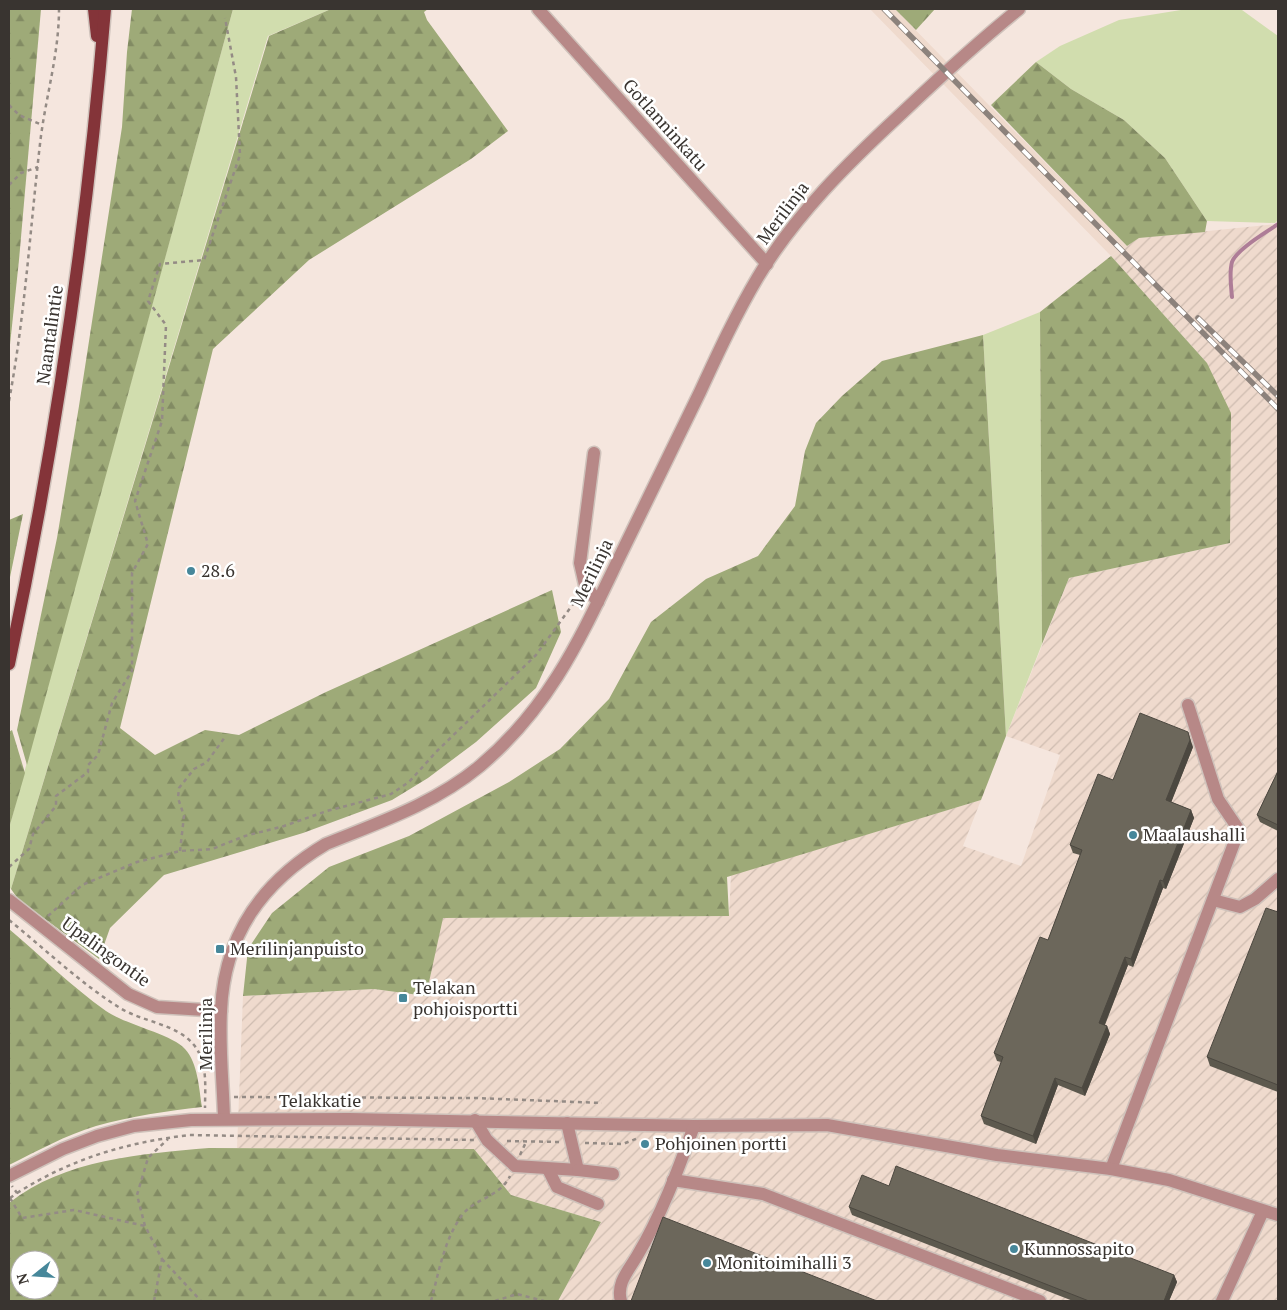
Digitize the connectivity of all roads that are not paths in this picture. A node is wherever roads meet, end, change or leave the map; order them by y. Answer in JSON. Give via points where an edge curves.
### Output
{"nodes":[{"id":1,"x":94,"y":9,"type":"edge"},
{"id":2,"x":105,"y":9,"type":"edge"},
{"id":3,"x":538,"y":9,"type":"edge"},
{"id":4,"x":1019,"y":9,"type":"edge"},
{"id":5,"x":100,"y":68,"type":"junction"},
{"id":6,"x":766,"y":264,"type":"junction"},
{"id":7,"x":594,"y":453,"type":"dead end"},
{"id":8,"x":598,"y":602,"type":"junction"},
{"id":9,"x":9,"y":664,"type":"edge"},
{"id":10,"x":1188,"y":705,"type":"dead end"},
{"id":11,"x":1278,"y":879,"type":"edge"},
{"id":12,"x":9,"y":900,"type":"edge"},
{"id":13,"x":1213,"y":900,"type":"junction"},
{"id":14,"x":220,"y":1012,"type":"junction"},
{"id":15,"x":224,"y":1118,"type":"junction"},
{"id":16,"x":475,"y":1120,"type":"junction"},
{"id":17,"x":567,"y":1123,"type":"junction"},
{"id":18,"x":694,"y":1126,"type":"junction"},
{"id":19,"x":548,"y":1168,"type":"junction"},
{"id":20,"x":1112,"y":1169,"type":"junction"},
{"id":21,"x":578,"y":1170,"type":"junction"},
{"id":22,"x":613,"y":1174,"type":"dead end"},
{"id":23,"x":9,"y":1176,"type":"edge"},
{"id":24,"x":673,"y":1180,"type":"junction"},
{"id":25,"x":598,"y":1204,"type":"dead end"},
{"id":26,"x":1263,"y":1211,"type":"junction"},
{"id":27,"x":1278,"y":1215,"type":"edge"},
{"id":28,"x":621,"y":1301,"type":"edge"},
{"id":29,"x":1040,"y":1301,"type":"edge"},
{"id":30,"x":1222,"y":1301,"type":"edge"}],
"edges":[{"from":1,"to":5,"type":"main road"},
{"from":2,"to":5,"type":"main road","name":"Naantalintie"},
{"from":3,"to":6,"type":"street","name":"Gotlanninkatu"},
{"from":4,"to":6,"type":"street","name":"Merilinja","via":[[938,79],[831,182]]},
{"from":5,"to":9,"type":"main road","name":"Naantalintie","via":[[63,373]]},
{"from":6,"to":8,"type":"street","name":"Merilinja","via":[[736,316]]},
{"from":7,"to":8,"type":"street","via":[[580,563],[585,585]]},
{"from":8,"to":14,"type":"street","name":"Merilinja","via":[[547,693],[517,731],[478,767],[430,800],[326,844],[279,877],[254,908],[238,937],[228,964]]},
{"from":10,"to":13,"type":"street","via":[[1218,799],[1239,830]]},
{"from":11,"to":13,"type":"street","via":[[1240,907]]},
{"from":12,"to":14,"type":"street","name":"Upalingontie","via":[[106,978],[144,1002],[172,1010]]},
{"from":13,"to":20,"type":"street"},
{"from":14,"to":15,"type":"street","name":"Merilinja"},
{"from":15,"to":16,"type":"street","name":"Telakkatie"},
{"from":15,"to":23,"type":"street","name":"Telakkatie","via":[[134,1126],[63,1149]]},
{"from":16,"to":17,"type":"street","name":"Telakkatie"},
{"from":16,"to":19,"type":"street","via":[[487,1140],[515,1166]]},
{"from":17,"to":18,"type":"street","name":"Telakkatie","via":[[642,1130]]},
{"from":17,"to":21,"type":"street"},
{"from":18,"to":20,"type":"street","name":"Telakkatie","via":[[827,1125],[997,1155]]},
{"from":18,"to":24,"type":"street"},
{"from":19,"to":21,"type":"street"},
{"from":19,"to":25,"type":"street","via":[[557,1187]]},
{"from":20,"to":26,"type":"street","name":"Telakkatie","via":[[1169,1180]]},
{"from":21,"to":22,"type":"street"},
{"from":24,"to":28,"type":"street","via":[[651,1232],[621,1283],[618,1294]]},
{"from":24,"to":29,"type":"street","via":[[762,1194]]},
{"from":26,"to":27,"type":"street","name":"Telakkatie"},
{"from":26,"to":30,"type":"street"}]}
